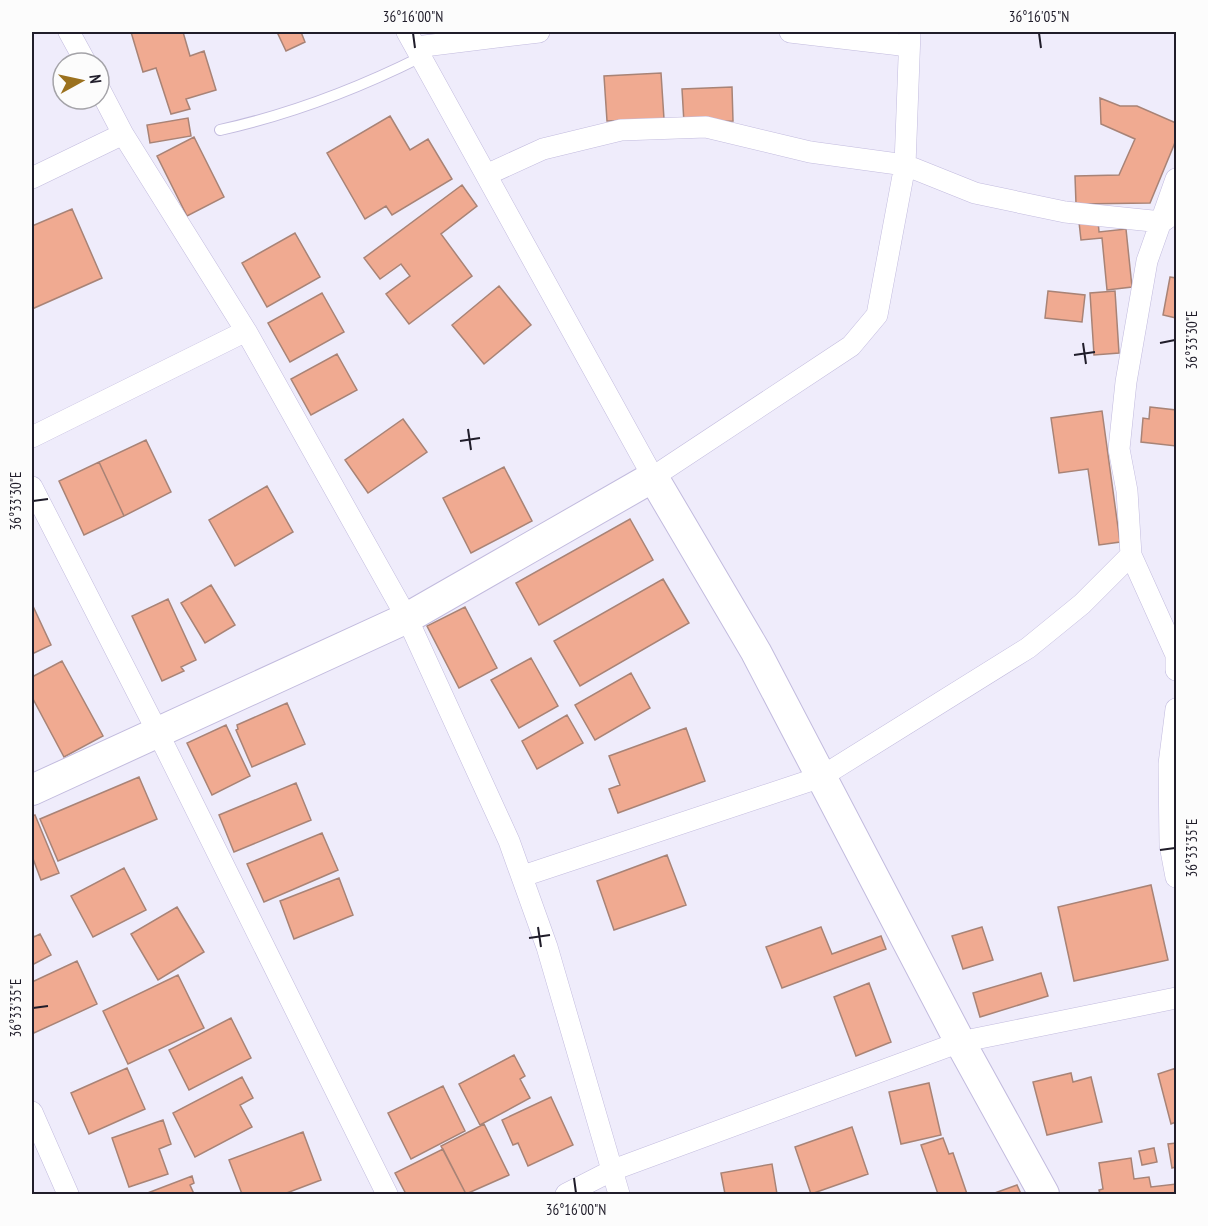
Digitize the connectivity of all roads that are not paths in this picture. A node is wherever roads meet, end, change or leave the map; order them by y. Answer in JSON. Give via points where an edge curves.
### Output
{"nodes":[{"id":1,"x":69,"y":32,"type":"edge"},
{"id":2,"x":539,"y":32,"type":"edge"},
{"id":3,"x":790,"y":32,"type":"edge"},
{"id":4,"x":909,"y":39,"type":"edge"},
{"id":5,"x":415,"y":45,"type":"edge"},
{"id":6,"x":79,"y":51,"type":"edge"},
{"id":7,"x":111,"y":111,"type":"edge"},
{"id":8,"x":220,"y":130,"type":"dead end"},
{"id":9,"x":123,"y":134,"type":"junction"},
{"id":10,"x":904,"y":165,"type":"junction"},
{"id":11,"x":486,"y":175,"type":"junction"},
{"id":12,"x":32,"y":178,"type":"edge"},
{"id":13,"x":1176,"y":179,"type":"edge"},
{"id":14,"x":1169,"y":217,"type":"edge"},
{"id":15,"x":246,"y":331,"type":"junction"},
{"id":16,"x":32,"y":437,"type":"edge"},
{"id":17,"x":652,"y":477,"type":"junction"},
{"id":18,"x":32,"y":487,"type":"edge"},
{"id":19,"x":1131,"y":555,"type":"junction"},
{"id":20,"x":407,"y":618,"type":"junction"},
{"id":21,"x":1176,"y":654,"type":"edge"},
{"id":22,"x":1176,"y":670,"type":"edge"},
{"id":23,"x":1176,"y":709,"type":"edge"},
{"id":24,"x":157,"y":731,"type":"junction"},
{"id":25,"x":1173,"y":764,"type":"edge"},
{"id":26,"x":821,"y":777,"type":"junction"},
{"id":27,"x":32,"y":790,"type":"edge"},
{"id":28,"x":523,"y":876,"type":"junction"},
{"id":29,"x":1176,"y":877,"type":"edge"},
{"id":30,"x":1176,"y":998,"type":"edge"},
{"id":31,"x":960,"y":1042,"type":"junction"},
{"id":32,"x":32,"y":1112,"type":"edge"},
{"id":33,"x":613,"y":1170,"type":"junction"},
{"id":34,"x":68,"y":1194,"type":"edge"},
{"id":35,"x":387,"y":1194,"type":"edge"},
{"id":36,"x":566,"y":1194,"type":"edge"},
{"id":37,"x":619,"y":1194,"type":"edge"},
{"id":38,"x":1044,"y":1194,"type":"edge"}],
"edges":[{"from":1,"to":6,"type":"street"},
{"from":2,"to":5,"type":"street"},
{"from":3,"to":4,"type":"street"},
{"from":4,"to":10,"type":"street"},
{"from":5,"to":8,"type":"lane","via":[[335,97]]},
{"from":5,"to":11,"type":"street"},
{"from":7,"to":9,"type":"street"},
{"from":9,"to":12,"type":"street"},
{"from":9,"to":15,"type":"street"},
{"from":10,"to":11,"type":"street","via":[[810,152],[706,127],[621,130],[543,149]]},
{"from":10,"to":14,"type":"street","via":[[975,193],[1065,212]]},
{"from":10,"to":17,"type":"street","via":[[877,315],[851,346]]},
{"from":11,"to":17,"type":"street"},
{"from":13,"to":14,"type":"street"},
{"from":14,"to":19,"type":"street","via":[[1147,261],[1126,382],[1119,449],[1127,490]]},
{"from":15,"to":16,"type":"street"},
{"from":15,"to":20,"type":"street"},
{"from":17,"to":20,"type":"street"},
{"from":17,"to":26,"type":"street","via":[[756,652]]},
{"from":18,"to":24,"type":"street"},
{"from":19,"to":21,"type":"street"},
{"from":19,"to":26,"type":"street","via":[[1082,604],[1028,648]]},
{"from":20,"to":24,"type":"street"},
{"from":20,"to":28,"type":"street"},
{"from":21,"to":22,"type":"street"},
{"from":23,"to":25,"type":"street"},
{"from":24,"to":27,"type":"street"},
{"from":24,"to":35,"type":"street"},
{"from":25,"to":29,"type":"street","via":[[1170,845]]},
{"from":26,"to":28,"type":"street"},
{"from":26,"to":31,"type":"street"},
{"from":28,"to":33,"type":"street"},
{"from":30,"to":31,"type":"street"},
{"from":31,"to":33,"type":"street"},
{"from":31,"to":38,"type":"street"},
{"from":32,"to":34,"type":"street"},
{"from":33,"to":36,"type":"street"},
{"from":33,"to":37,"type":"street"}]}
